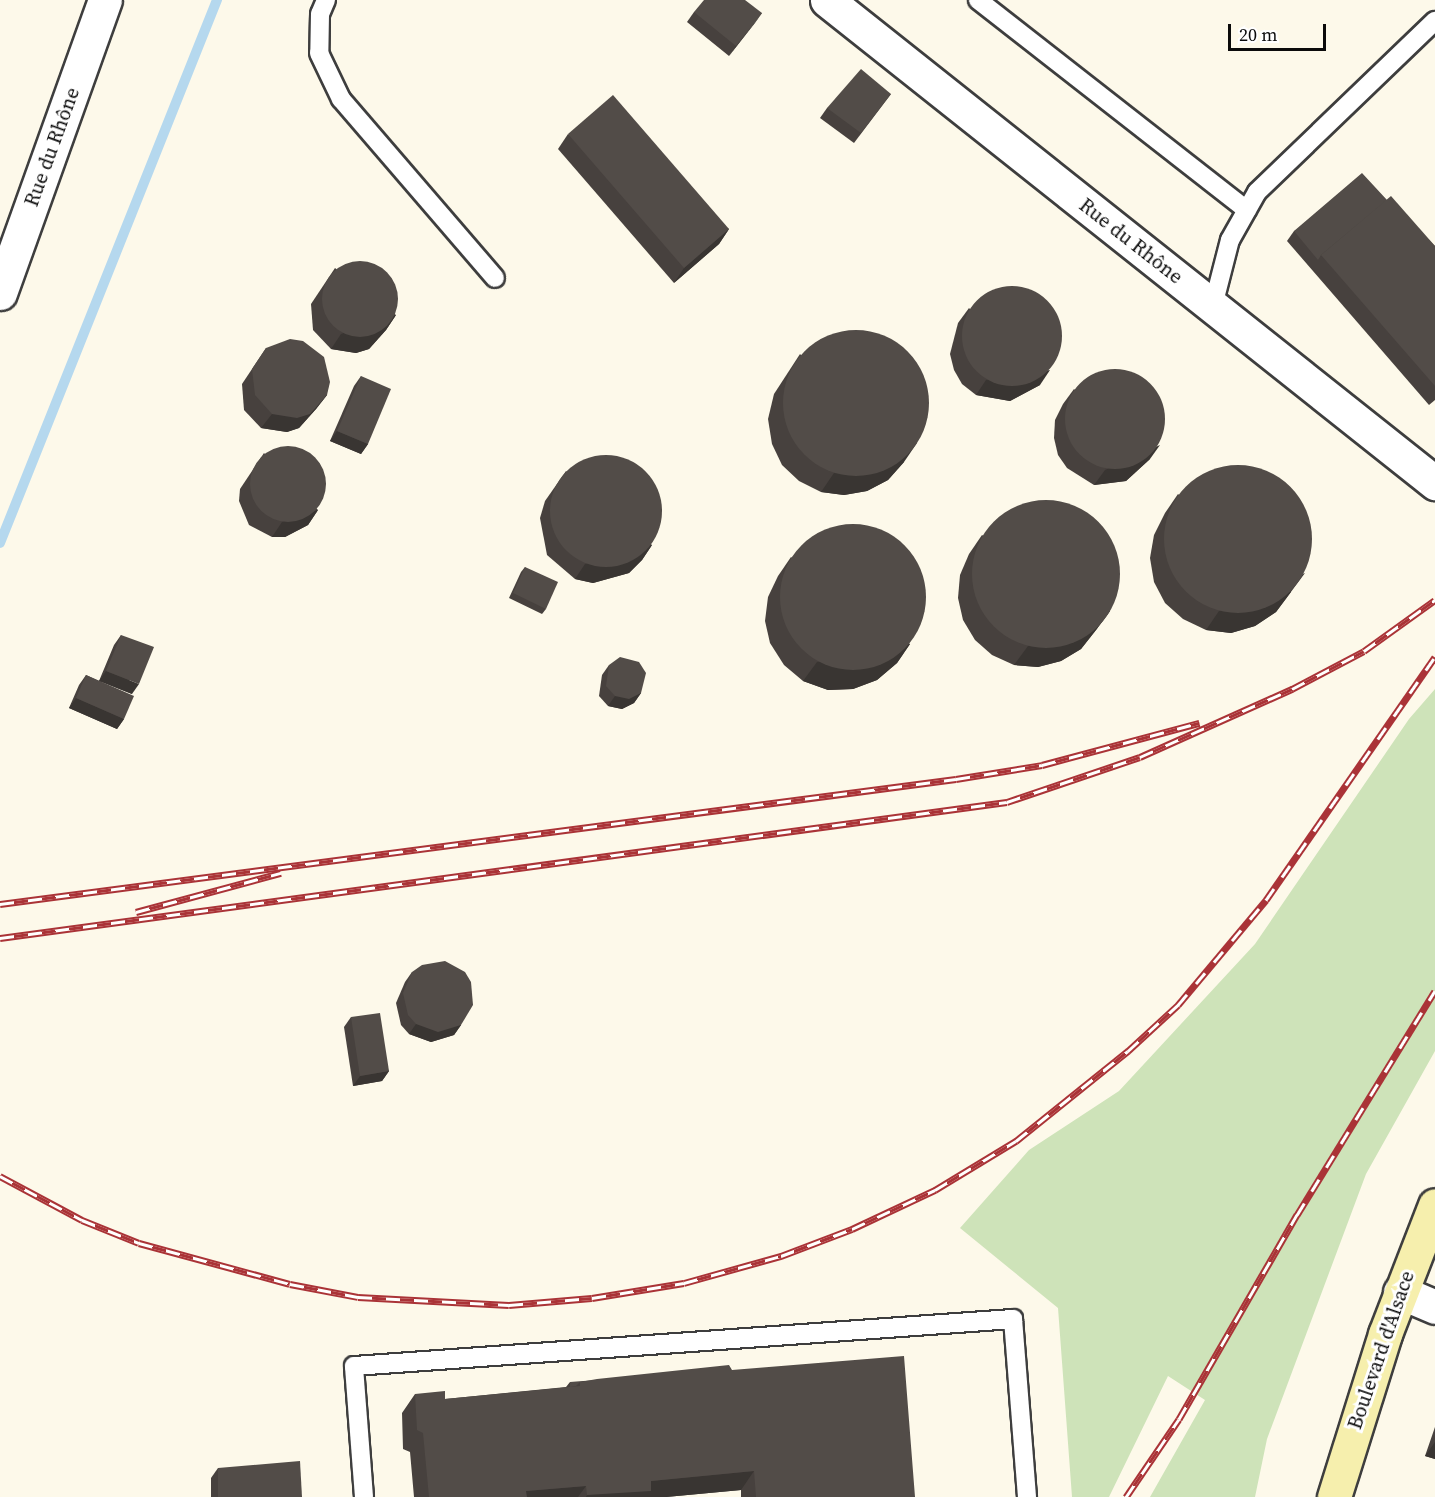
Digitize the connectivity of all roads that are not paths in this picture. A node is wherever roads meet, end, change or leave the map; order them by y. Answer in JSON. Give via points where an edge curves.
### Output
{"nodes":[{"id":1,"x":105,"y":0,"type":"edge"},
{"id":2,"x":326,"y":0,"type":"edge"},
{"id":3,"x":827,"y":0,"type":"edge"},
{"id":4,"x":978,"y":0,"type":"edge"},
{"id":5,"x":1435,"y":21,"type":"edge"},
{"id":6,"x":1247,"y":210,"type":"junction"},
{"id":7,"x":495,"y":278,"type":"dead end"},
{"id":8,"x":0,"y":293,"type":"edge"},
{"id":9,"x":1213,"y":306,"type":"junction"},
{"id":10,"x":1435,"y":483,"type":"edge"},
{"id":11,"x":1435,"y":1205,"type":"edge"},
{"id":12,"x":1400,"y":1292,"type":"junction"},
{"id":13,"x":1435,"y":1307,"type":"edge"},
{"id":14,"x":364,"y":1497,"type":"edge"},
{"id":15,"x":1027,"y":1497,"type":"edge"},
{"id":16,"x":1334,"y":1497,"type":"edge"}],
"edges":[{"from":1,"to":8,"type":"street","name":"Rue du Rhône"},
{"from":2,"to":7,"type":"lane","via":[[320,14],[319,53],[341,99]]},
{"from":3,"to":9,"type":"street","name":"Rue du Rhône"},
{"from":4,"to":6,"type":"lane"},
{"from":5,"to":6,"type":"lane","via":[[1257,192]]},
{"from":6,"to":9,"type":"lane","via":[[1230,240]]},
{"from":9,"to":10,"type":"street","name":"Rue du Rhône"},
{"from":11,"to":12,"type":"street","name":"Boulevard d'Alsace"},
{"from":12,"to":13,"type":"street"},
{"from":12,"to":16,"type":"street","name":"Boulevard d'Alsace"},
{"from":14,"to":15,"type":"lane","via":[[354,1366],[1013,1319]]}]}
